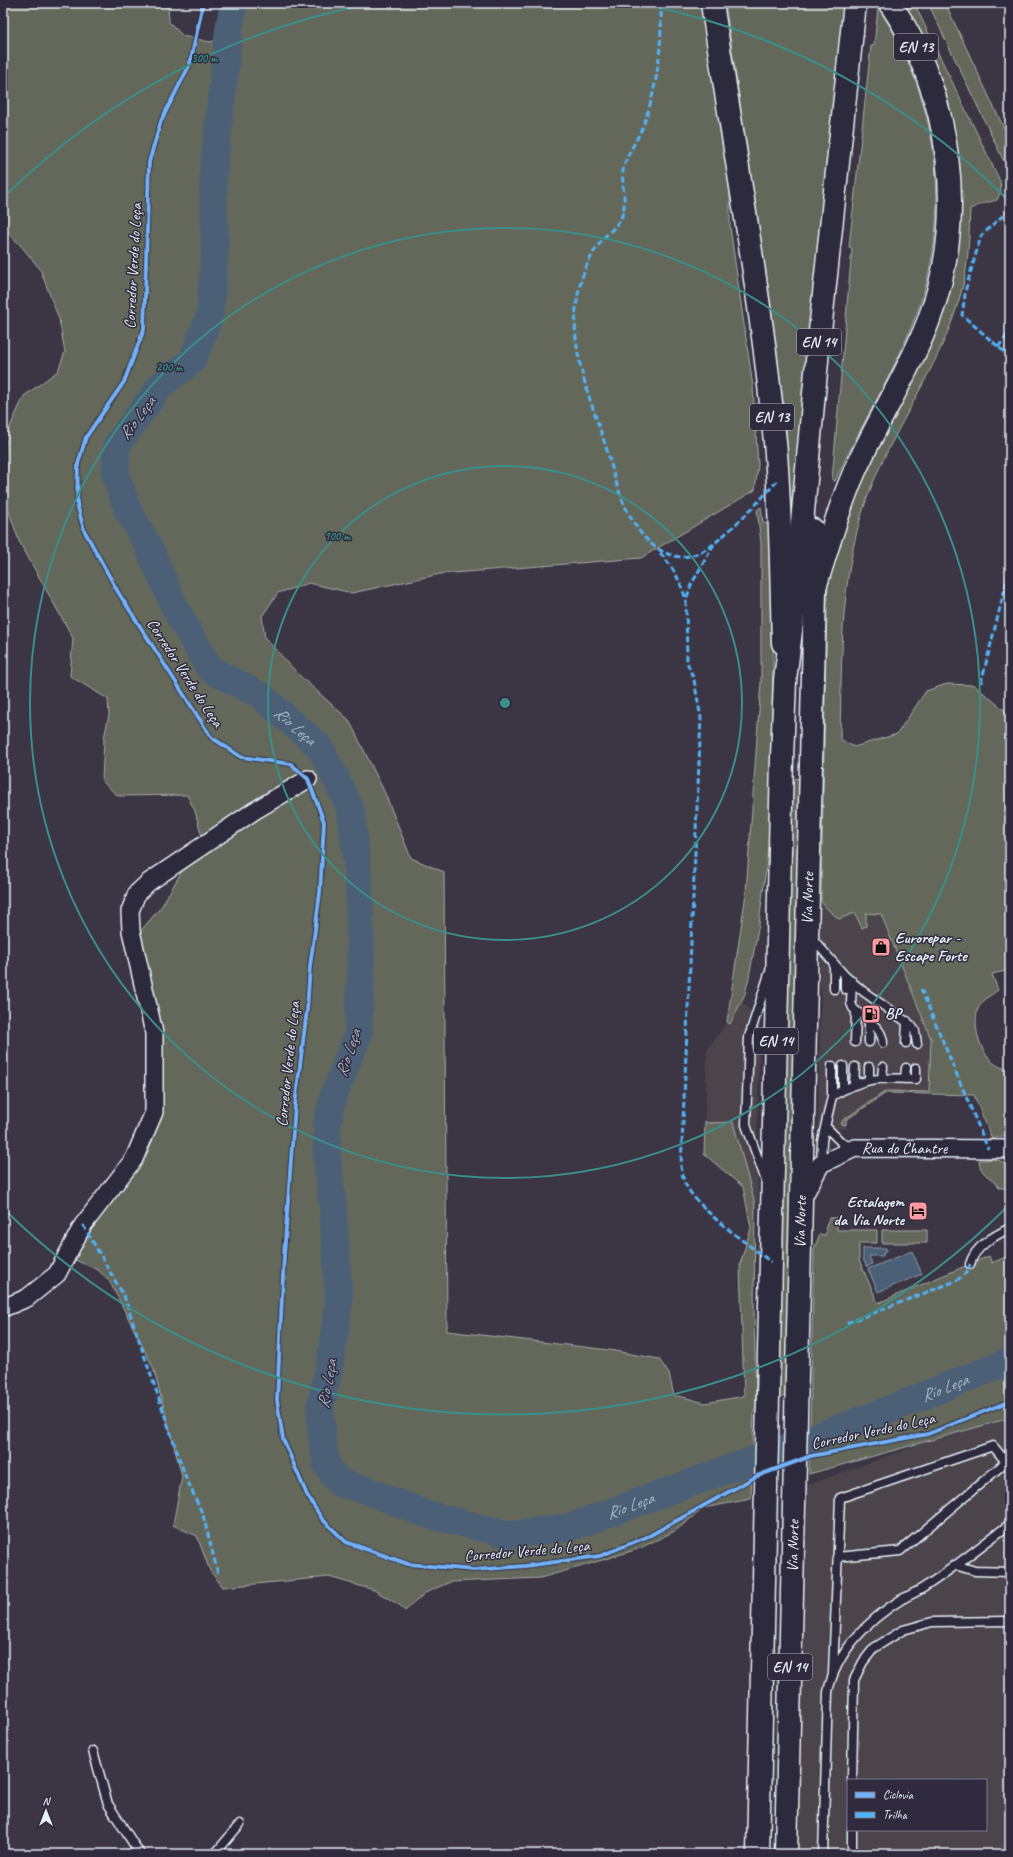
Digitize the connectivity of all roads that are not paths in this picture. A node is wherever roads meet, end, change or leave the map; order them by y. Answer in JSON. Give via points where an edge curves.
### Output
{"nodes":[{"id":1,"x":712,"y":3,"type":"edge"},
{"id":2,"x":855,"y":3,"type":"edge"},
{"id":3,"x":864,"y":3,"type":"edge"},
{"id":4,"x":890,"y":3,"type":"edge"},
{"id":5,"x":815,"y":589,"type":"junction"},
{"id":6,"x":785,"y":680,"type":"junction"},
{"id":7,"x":308,"y":779,"type":"dead end"},
{"id":8,"x":807,"y":931,"type":"junction"},
{"id":9,"x":834,"y":966,"type":"junction"},
{"id":10,"x":848,"y":979,"type":"junction"},
{"id":11,"x":834,"y":989,"type":"dead end"},
{"id":12,"x":845,"y":989,"type":"dead end"},
{"id":13,"x":856,"y":1012,"type":"junction"},
{"id":14,"x":869,"y":1021,"type":"junction"},
{"id":15,"x":907,"y":1021,"type":"junction"},
{"id":16,"x":855,"y":1042,"type":"dead end"},
{"id":17,"x":869,"y":1042,"type":"dead end"},
{"id":18,"x":883,"y":1043,"type":"dead end"},
{"id":19,"x":906,"y":1044,"type":"dead end"},
{"id":20,"x":917,"y":1044,"type":"dead end"},
{"id":21,"x":832,"y":1066,"type":"dead end"},
{"id":22,"x":843,"y":1066,"type":"dead end"},
{"id":23,"x":855,"y":1067,"type":"dead end"},
{"id":24,"x":869,"y":1067,"type":"dead end"},
{"id":25,"x":883,"y":1067,"type":"dead end"},
{"id":26,"x":906,"y":1068,"type":"dead end"},
{"id":27,"x":916,"y":1068,"type":"dead end"},
{"id":28,"x":882,"y":1078,"type":"junction"},
{"id":29,"x":868,"y":1079,"type":"junction"},
{"id":30,"x":905,"y":1079,"type":"junction"},
{"id":31,"x":854,"y":1084,"type":"junction"},
{"id":32,"x":843,"y":1090,"type":"junction"},
{"id":33,"x":832,"y":1096,"type":"junction"},
{"id":34,"x":826,"y":1127,"type":"junction"},
{"id":35,"x":855,"y":1148,"type":"junction"},
{"id":36,"x":1009,"y":1151,"type":"edge"},
{"id":37,"x":821,"y":1164,"type":"junction"},
{"id":38,"x":801,"y":1201,"type":"junction"},
{"id":39,"x":1010,"y":1228,"type":"edge"},
{"id":40,"x":970,"y":1264,"type":"dead end"},
{"id":41,"x":3,"y":1308,"type":"edge"},
{"id":42,"x":1010,"y":1524,"type":"edge"},
{"id":43,"x":838,"y":1557,"type":"junction"},
{"id":44,"x":955,"y":1565,"type":"junction"},
{"id":45,"x":1010,"y":1572,"type":"edge"},
{"id":46,"x":1010,"y":1621,"type":"edge"},
{"id":47,"x":834,"y":1673,"type":"junction"},
{"id":48,"x":93,"y":1751,"type":"dead end"},
{"id":49,"x":852,"y":1779,"type":"edge"},
{"id":50,"x":240,"y":1824,"type":"dead end"},
{"id":51,"x":852,"y":1831,"type":"edge"},
{"id":52,"x":140,"y":1854,"type":"edge"},
{"id":53,"x":215,"y":1854,"type":"edge"},
{"id":54,"x":758,"y":1854,"type":"edge"},
{"id":55,"x":786,"y":1854,"type":"edge"},
{"id":56,"x":823,"y":1854,"type":"edge"},
{"id":57,"x":852,"y":1854,"type":"edge"}],
"edges":[{"from":1,"to":6,"type":"main road","number":"EN 13","via":[[770,398],[778,494]]},
{"from":2,"to":6,"type":"main road","number":"EN 14"},
{"from":3,"to":5,"type":"main road","number":"EN 14","via":[[819,454],[813,534]]},
{"from":4,"to":5,"type":"main road","number":"EN 13","via":[[920,57],[945,139],[950,189],[947,248],[928,321],[839,509]]},
{"from":5,"to":8,"type":"main road","name":"Via Norte","number":"EN 14"},
{"from":6,"to":54,"type":"main road","name":"Via Norte","number":"EN 14"},
{"from":7,"to":41,"type":"street","via":[[254,811],[149,882],[137,893],[130,911],[131,931],[154,1033],[154,1112],[134,1159],[83,1225],[58,1274],[27,1298]]},
{"from":8,"to":9,"type":"lane"},
{"from":8,"to":38,"type":"main road","name":"Via Norte","number":"EN 14"},
{"from":9,"to":10,"type":"lane"},
{"from":9,"to":11,"type":"lane"},
{"from":10,"to":12,"type":"lane"},
{"from":10,"to":13,"type":"lane","via":[[851,1003]]},
{"from":10,"to":15,"type":"lane"},
{"from":13,"to":14,"type":"lane"},
{"from":13,"to":16,"type":"lane"},
{"from":14,"to":17,"type":"lane"},
{"from":14,"to":18,"type":"lane","via":[[880,1030]]},
{"from":15,"to":19,"type":"lane"},
{"from":15,"to":20,"type":"lane","via":[[915,1031]]},
{"from":21,"to":33,"type":"lane"},
{"from":22,"to":32,"type":"lane"},
{"from":23,"to":31,"type":"lane"},
{"from":24,"to":29,"type":"lane"},
{"from":25,"to":28,"type":"lane"},
{"from":26,"to":30,"type":"lane"},
{"from":27,"to":30,"type":"lane","via":[[916,1079]]},
{"from":28,"to":29,"type":"lane"},
{"from":28,"to":30,"type":"lane"},
{"from":29,"to":31,"type":"lane"},
{"from":31,"to":32,"type":"lane"},
{"from":32,"to":33,"type":"lane"},
{"from":33,"to":34,"type":"lane"},
{"from":34,"to":35,"type":"lane","via":[[842,1143]]},
{"from":34,"to":37,"type":"lane","via":[[822,1141]]},
{"from":35,"to":36,"type":"street","name":"Rua do Chantre"},
{"from":35,"to":37,"type":"street","name":"Rua do Chantre"},
{"from":37,"to":38,"type":"street"},
{"from":38,"to":55,"type":"main road","name":"Via Norte","number":"EN 14"},
{"from":39,"to":40,"type":"lane","via":[[984,1244],[974,1254]]},
{"from":42,"to":44,"type":"lane"},
{"from":43,"to":43,"type":"lane","via":[[840,1498],[993,1446],[1006,1462],[900,1551]]},
{"from":43,"to":47,"type":"lane"},
{"from":44,"to":45,"type":"lane","via":[[975,1571]]},
{"from":44,"to":47,"type":"lane","via":[[926,1587],[902,1599],[876,1617],[841,1657]]},
{"from":46,"to":49,"type":"lane","via":[[932,1622],[903,1630],[874,1648],[854,1680]]},
{"from":47,"to":56,"type":"lane","via":[[828,1692]]},
{"from":48,"to":52,"type":"lane","via":[[108,1804]]},
{"from":50,"to":53,"type":"lane"},
{"from":51,"to":57,"type":"lane"}]}
